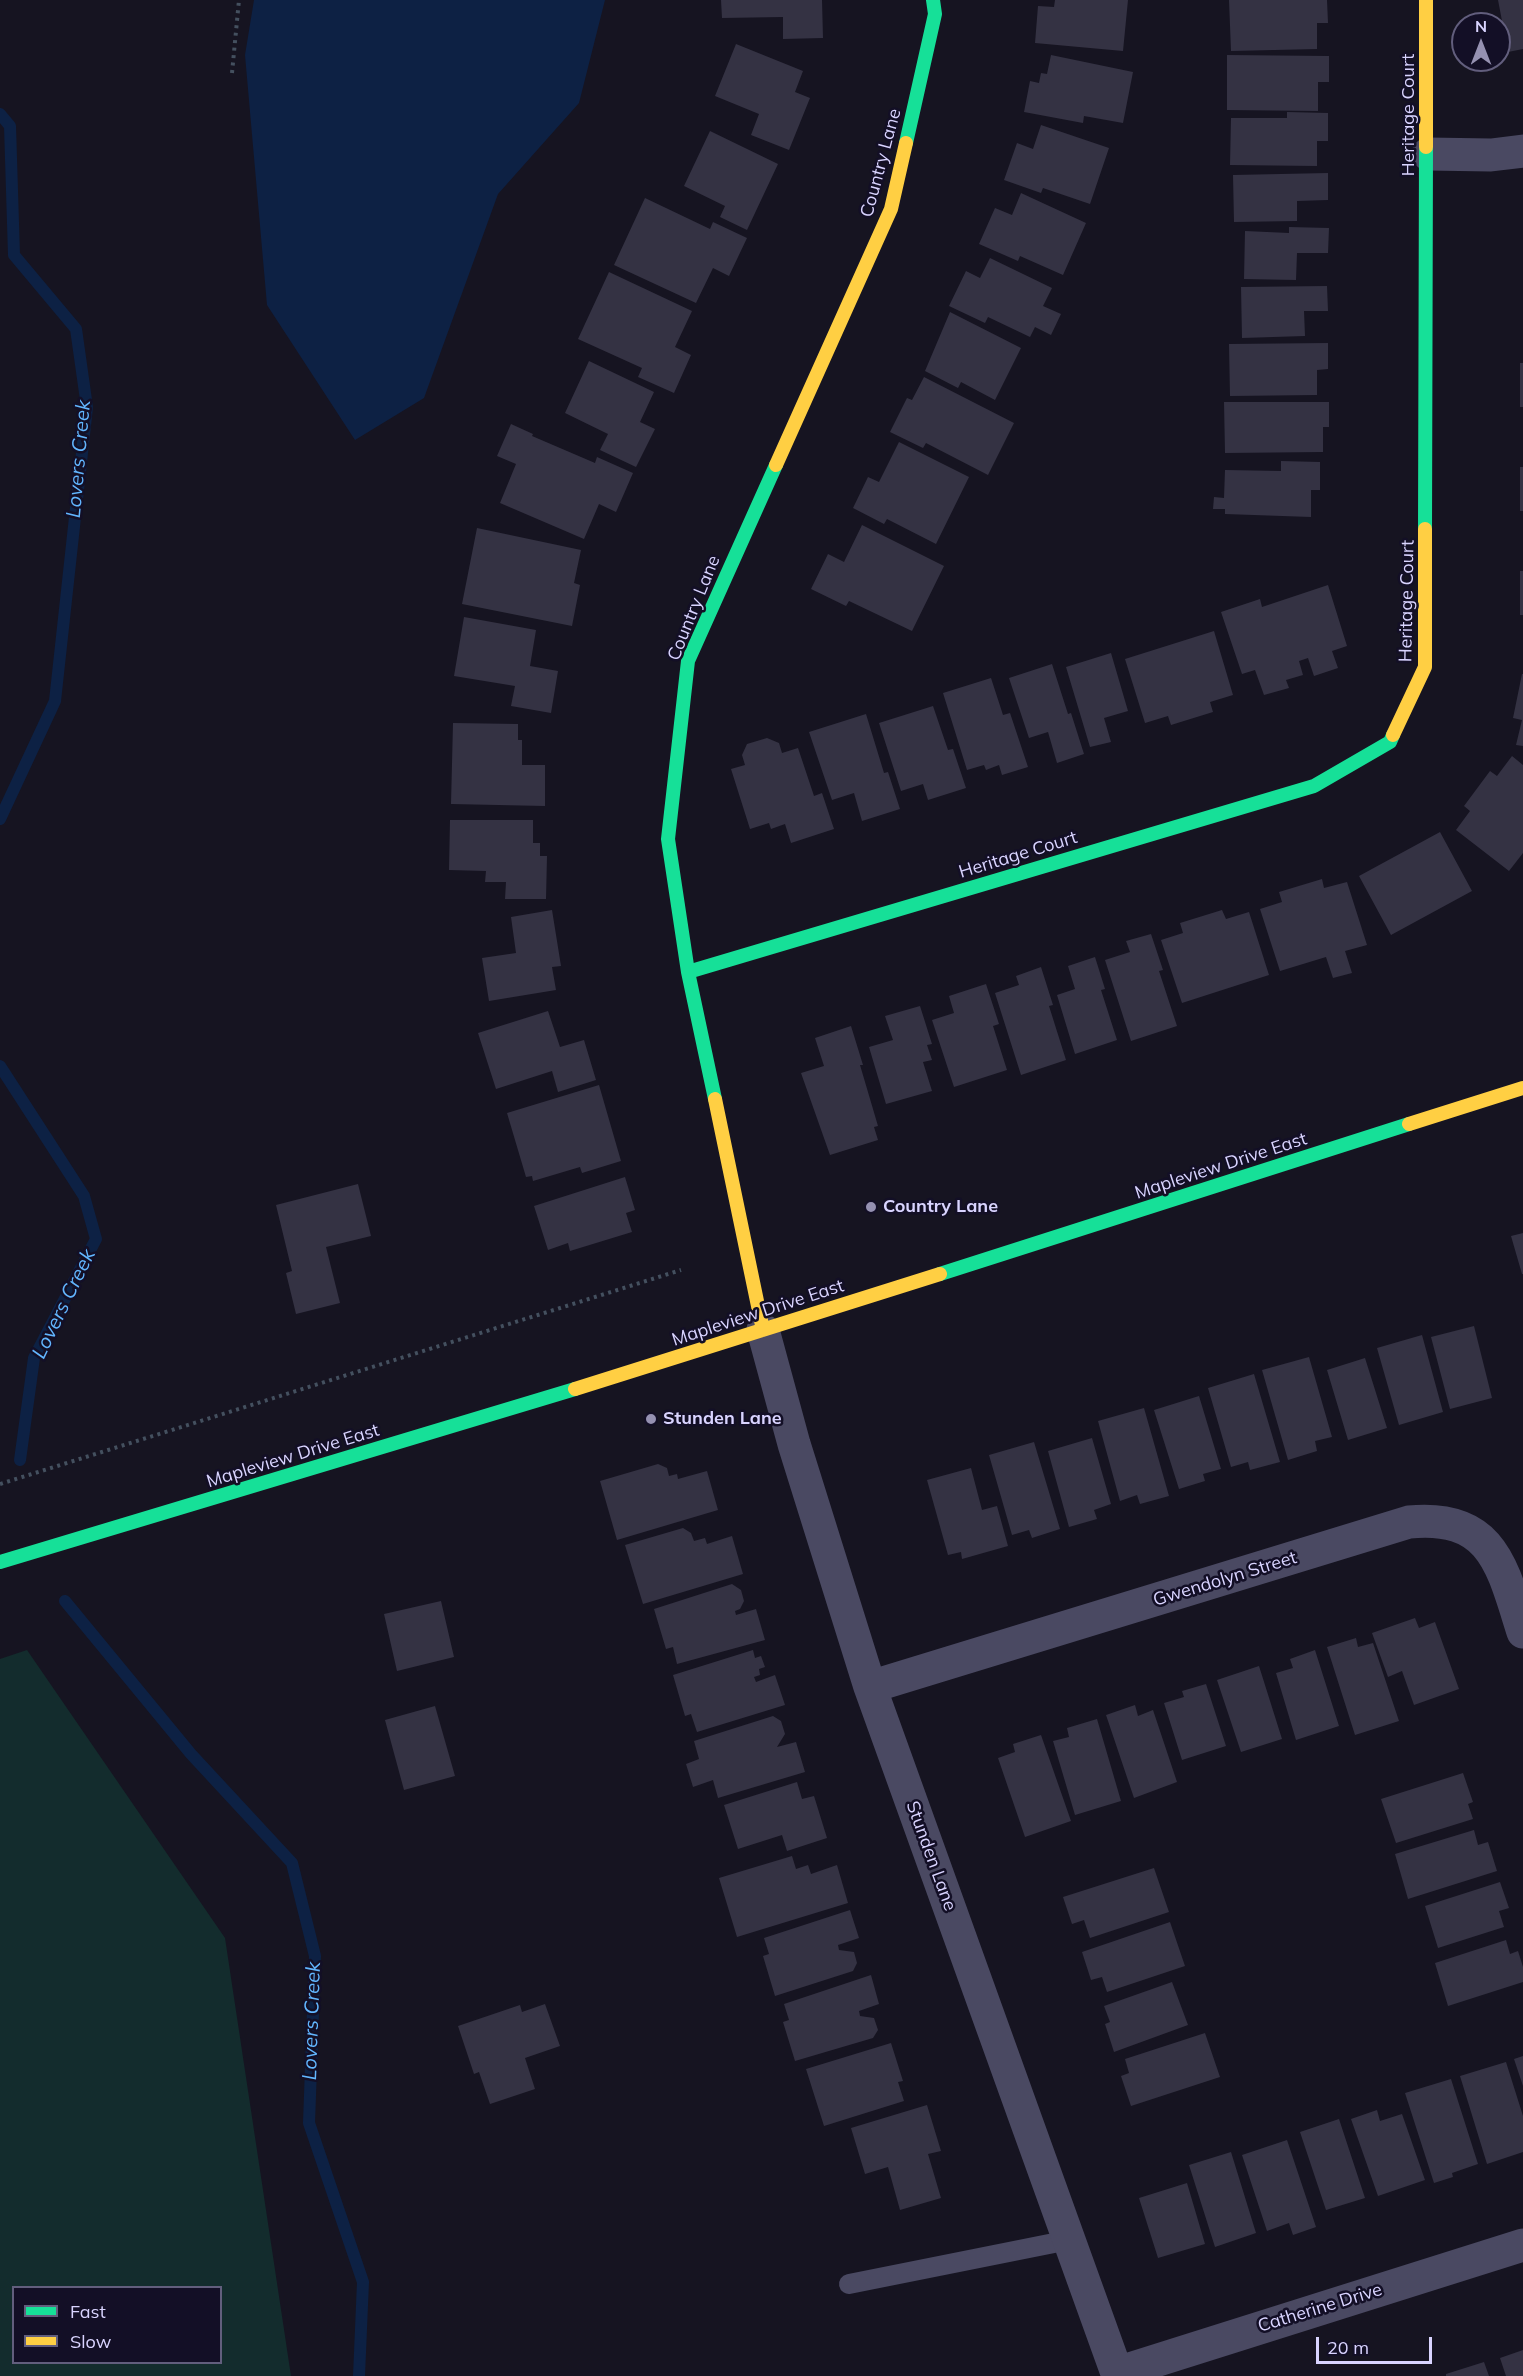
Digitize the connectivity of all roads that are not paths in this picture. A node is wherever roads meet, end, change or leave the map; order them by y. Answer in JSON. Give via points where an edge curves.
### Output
{"nodes":[{"id":1,"x":933,"y":0,"type":"edge"},
{"id":2,"x":1426,"y":0,"type":"edge"},
{"id":3,"x":1523,"y":150,"type":"edge"},
{"id":4,"x":1428,"y":154,"type":"junction"},
{"id":5,"x":688,"y":972,"type":"junction"},
{"id":6,"x":1523,"y":1088,"type":"edge"},
{"id":7,"x":763,"y":1330,"type":"junction"},
{"id":8,"x":0,"y":1562,"type":"edge"},
{"id":9,"x":1523,"y":1632,"type":"edge"},
{"id":10,"x":870,"y":1688,"type":"junction"},
{"id":11,"x":1070,"y":2240,"type":"junction"},
{"id":12,"x":1523,"y":2245,"type":"edge"},
{"id":13,"x":849,"y":2284,"type":"dead end"},
{"id":14,"x":1118,"y":2374,"type":"edge"}],
"edges":[{"from":1,"to":5,"type":"street","name":"Country Lane","via":[[935,14],[891,209],[688,661],[668,839]]},
{"from":2,"to":4,"type":"street","name":"Heritage Court"},
{"from":3,"to":4,"type":"street","via":[[1491,155]]},
{"from":4,"to":5,"type":"street","name":"Heritage Court","via":[[1425,667],[1390,741],[1314,786]]},
{"from":5,"to":7,"type":"street","name":"Country Lane"},
{"from":6,"to":7,"type":"street","name":"Mapleview Drive East"},
{"from":7,"to":8,"type":"street","name":"Mapleview Drive East"},
{"from":7,"to":10,"type":"street","name":"Stunden Lane"},
{"from":9,"to":10,"type":"street","name":"Gwendolyn Street","via":[[1504,1574],[1490,1547],[1461,1526],[1429,1520],[1409,1522]]},
{"from":10,"to":11,"type":"street","name":"Stunden Lane"},
{"from":11,"to":13,"type":"lane"},
{"from":11,"to":14,"type":"street","name":"Stunden Lane"},
{"from":12,"to":14,"type":"street","name":"Catherine Drive"}]}
